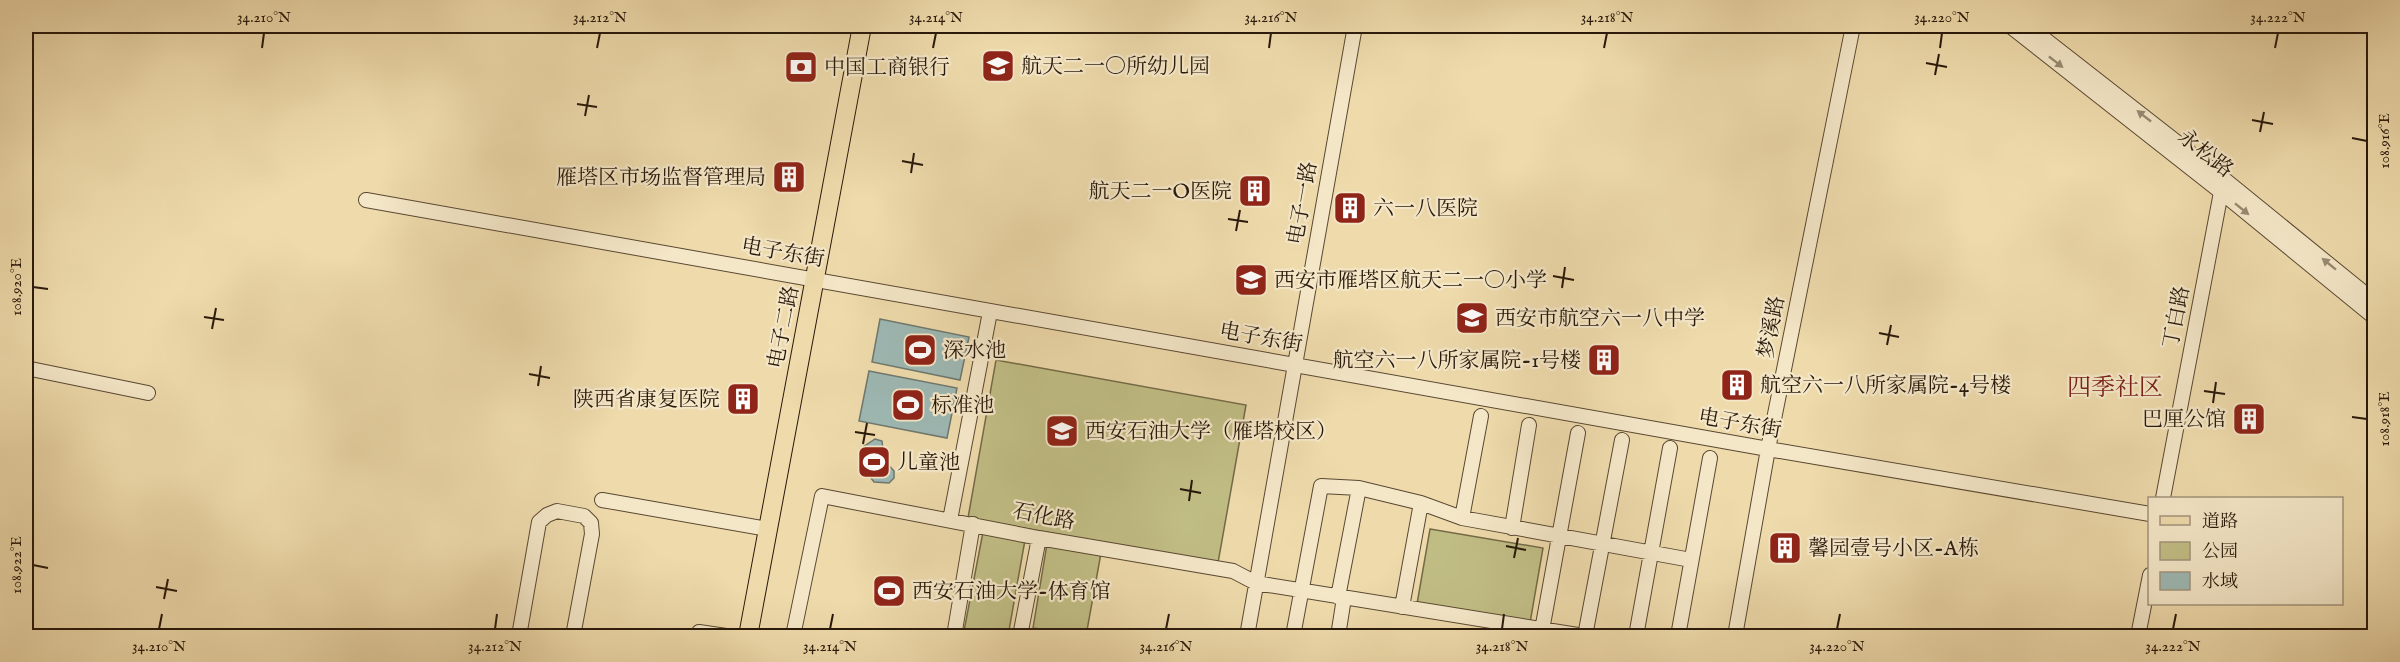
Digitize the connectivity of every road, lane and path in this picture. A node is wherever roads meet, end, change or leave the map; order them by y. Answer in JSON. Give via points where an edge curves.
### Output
{"nodes":[{"id":1,"x":862,"y":26,"type":"edge"},
{"id":2,"x":873,"y":26,"type":"edge"},
{"id":3,"x":1355,"y":26,"type":"edge"},
{"id":4,"x":1853,"y":26,"type":"edge"},
{"id":5,"x":2010,"y":26,"type":"edge"},
{"id":6,"x":2028,"y":26,"type":"edge"},
{"id":7,"x":2223,"y":185,"type":"junction"},
{"id":8,"x":366,"y":200,"type":"dead end"},
{"id":9,"x":820,"y":280,"type":"junction"},
{"id":10,"x":2374,"y":301,"type":"edge"},
{"id":11,"x":990,"y":312,"type":"junction"},
{"id":12,"x":2374,"y":317,"type":"edge"},
{"id":13,"x":1294,"y":364,"type":"junction"},
{"id":14,"x":26,"y":368,"type":"edge"},
{"id":15,"x":148,"y":393,"type":"dead end"},
{"id":16,"x":1481,"y":416,"type":"dead end"},
{"id":17,"x":1529,"y":425,"type":"dead end"},
{"id":18,"x":1578,"y":433,"type":"dead end"},
{"id":19,"x":1622,"y":440,"type":"dead end"},
{"id":20,"x":1670,"y":448,"type":"dead end"},
{"id":21,"x":1768,"y":449,"type":"junction"},
{"id":22,"x":1710,"y":458,"type":"dead end"},
{"id":23,"x":1359,"y":488,"type":"junction"},
{"id":24,"x":2163,"y":497,"type":"edge"},
{"id":25,"x":602,"y":500,"type":"dead end"},
{"id":26,"x":1421,"y":503,"type":"junction"},
{"id":27,"x":2148,"y":514,"type":"edge"},
{"id":28,"x":1462,"y":518,"type":"junction"},
{"id":29,"x":950,"y":520,"type":"junction"},
{"id":30,"x":973,"y":524,"type":"junction"},
{"id":31,"x":1512,"y":528,"type":"junction"},
{"id":32,"x":768,"y":529,"type":"junction"},
{"id":33,"x":1558,"y":536,"type":"junction"},
{"id":34,"x":1039,"y":538,"type":"junction"},
{"id":35,"x":1603,"y":544,"type":"junction"},
{"id":36,"x":1651,"y":553,"type":"junction"},
{"id":37,"x":1691,"y":560,"type":"junction"},
{"id":38,"x":1256,"y":584,"type":"junction"},
{"id":39,"x":2148,"y":585,"type":"edge"},
{"id":40,"x":1302,"y":590,"type":"junction"},
{"id":41,"x":1341,"y":597,"type":"junction"},
{"id":42,"x":1402,"y":607,"type":"junction"},
{"id":43,"x":1535,"y":632,"type":"edge"},
{"id":44,"x":519,"y":636,"type":"edge"},
{"id":45,"x":573,"y":636,"type":"edge"},
{"id":46,"x":698,"y":636,"type":"edge"},
{"id":47,"x":726,"y":636,"type":"edge"},
{"id":48,"x":748,"y":636,"type":"edge"},
{"id":49,"x":759,"y":636,"type":"edge"},
{"id":50,"x":793,"y":636,"type":"edge"},
{"id":51,"x":954,"y":636,"type":"edge"},
{"id":52,"x":1020,"y":636,"type":"edge"},
{"id":53,"x":1247,"y":636,"type":"edge"},
{"id":54,"x":1293,"y":636,"type":"edge"},
{"id":55,"x":1338,"y":636,"type":"edge"},
{"id":56,"x":1585,"y":636,"type":"edge"},
{"id":57,"x":1636,"y":636,"type":"edge"},
{"id":58,"x":1678,"y":636,"type":"edge"},
{"id":59,"x":1735,"y":636,"type":"edge"},
{"id":60,"x":2138,"y":636,"type":"edge"}],
"edges":[{"from":1,"to":9,"type":"main road","name":"电子二路"},
{"from":2,"to":9,"type":"main road","name":"电子二路"},
{"from":3,"to":13,"type":"street","name":"电子一路"},
{"from":4,"to":21,"type":"street","name":"梦溪路"},
{"from":5,"to":7,"type":"street","name":"永松路","one_way":true},
{"from":7,"to":6,"type":"street","name":"永松路","one_way":true},
{"from":10,"to":7,"type":"street","name":"永松路","one_way":true},
{"from":7,"to":12,"type":"street","name":"永松路","one_way":true},
{"from":7,"to":24,"type":"street","name":"丁白路"},
{"from":8,"to":9,"type":"street","name":"电子东街"},
{"from":9,"to":11,"type":"street","name":"电子东街"},
{"from":9,"to":32,"type":"main road","name":"电子二路"},
{"from":9,"to":49,"type":"main road","name":"电子二路"},
{"from":11,"to":13,"type":"street","name":"电子东街"},
{"from":11,"to":29,"type":"street"},
{"from":13,"to":21,"type":"street","name":"电子东街"},
{"from":13,"to":38,"type":"street","name":"电子一路"},
{"from":14,"to":15,"type":"street"},
{"from":16,"to":28,"type":"street"},
{"from":17,"to":31,"type":"street"},
{"from":18,"to":33,"type":"street"},
{"from":19,"to":35,"type":"street"},
{"from":20,"to":36,"type":"street"},
{"from":21,"to":27,"type":"street","name":"电子东街"},
{"from":21,"to":59,"type":"street","name":"梦溪路"},
{"from":22,"to":37,"type":"street"},
{"from":23,"to":26,"type":"street"},
{"from":23,"to":40,"type":"street","via":[[1321,486]]},
{"from":23,"to":41,"type":"street"},
{"from":25,"to":32,"type":"street"},
{"from":26,"to":28,"type":"street"},
{"from":26,"to":42,"type":"street"},
{"from":28,"to":31,"type":"street"},
{"from":29,"to":30,"type":"street","name":"石化路"},
{"from":29,"to":50,"type":"street","name":"石化路","via":[[822,496]]},
{"from":30,"to":34,"type":"street","name":"石化路"},
{"from":30,"to":51,"type":"street"},
{"from":31,"to":33,"type":"street"},
{"from":32,"to":48,"type":"main road","name":"电子二路"},
{"from":33,"to":35,"type":"street"},
{"from":33,"to":43,"type":"street"},
{"from":34,"to":38,"type":"street","name":"石化路","via":[[1233,571]]},
{"from":34,"to":52,"type":"street"},
{"from":35,"to":36,"type":"street"},
{"from":35,"to":56,"type":"street"},
{"from":36,"to":37,"type":"street"},
{"from":36,"to":57,"type":"street"},
{"from":37,"to":58,"type":"street"},
{"from":38,"to":40,"type":"street","name":"石化路"},
{"from":38,"to":53,"type":"street","name":"电子一路"},
{"from":39,"to":60,"type":"street"},
{"from":40,"to":41,"type":"street","name":"石化路"},
{"from":40,"to":54,"type":"street"},
{"from":41,"to":42,"type":"street","name":"石化路"},
{"from":41,"to":55,"type":"street"},
{"from":42,"to":43,"type":"street","name":"石化路"},
{"from":43,"to":56,"type":"street","name":"石化路"},
{"from":44,"to":45,"type":"street","via":[[539,522],[557,511],[584,516],[591,523]]},
{"from":46,"to":47,"type":"street","via":[[699,632]]}]}
